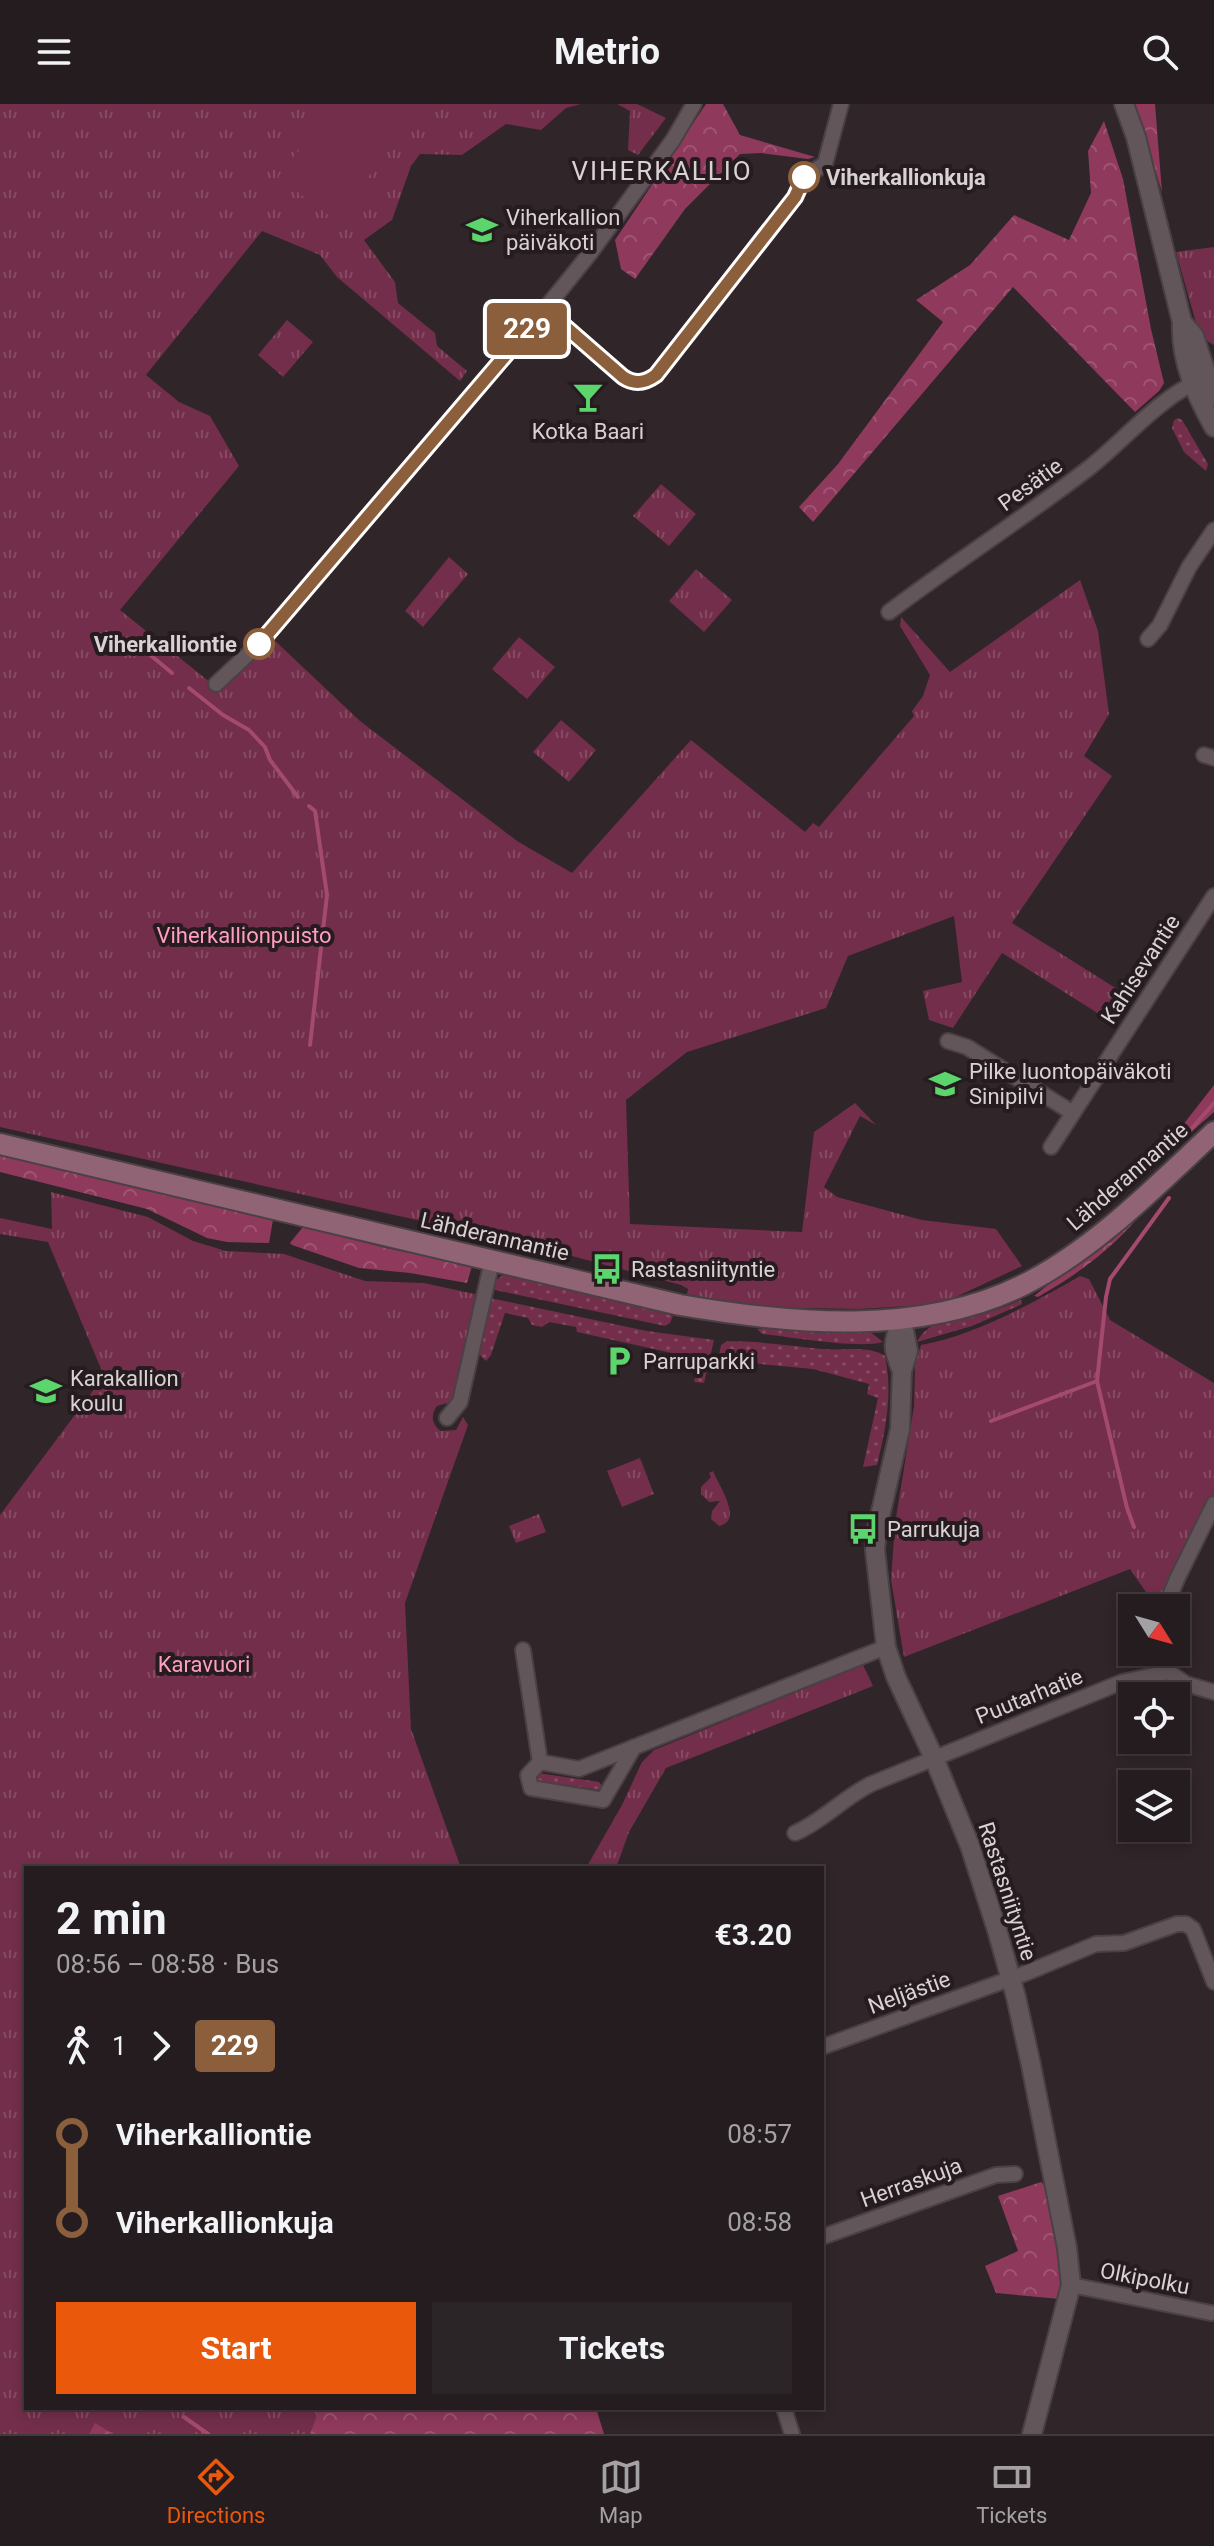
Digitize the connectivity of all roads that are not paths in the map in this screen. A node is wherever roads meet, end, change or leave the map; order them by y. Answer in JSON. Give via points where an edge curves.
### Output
{"nodes":[{"id":1,"x":694,"y":104,"type":"edge"},
{"id":2,"x":841,"y":104,"type":"edge"},
{"id":3,"x":1124,"y":104,"type":"edge"},
{"id":4,"x":545,"y":309,"type":"junction"},
{"id":5,"x":1204,"y":379,"type":"edge"},
{"id":6,"x":1214,"y":397,"type":"edge"},
{"id":7,"x":1214,"y":427,"type":"edge"},
{"id":8,"x":1214,"y":530,"type":"edge"},
{"id":9,"x":889,"y":612,"type":"dead end"},
{"id":10,"x":1148,"y":639,"type":"dead end"},
{"id":11,"x":216,"y":684,"type":"dead end"},
{"id":12,"x":1214,"y":896,"type":"edge"},
{"id":13,"x":948,"y":1041,"type":"dead end"},
{"id":14,"x":1073,"y":1113,"type":"junction"},
{"id":15,"x":1214,"y":1132,"type":"edge"},
{"id":16,"x":0,"y":1144,"type":"edge"},
{"id":17,"x":1051,"y":1147,"type":"dead end"},
{"id":18,"x":492,"y":1261,"type":"junction"},
{"id":19,"x":902,"y":1320,"type":"junction"},
{"id":20,"x":447,"y":1418,"type":"dead end"},
{"id":21,"x":1214,"y":1504,"type":"edge"},
{"id":22,"x":1171,"y":1594,"type":"edge"},
{"id":23,"x":886,"y":1647,"type":"junction"},
{"id":24,"x":523,"y":1650,"type":"dead end"},
{"id":25,"x":1168,"y":1666,"type":"edge"},
{"id":26,"x":1169,"y":1672,"type":"junction"},
{"id":27,"x":1214,"y":1692,"type":"edge"},
{"id":28,"x":634,"y":1747,"type":"junction"},
{"id":29,"x":934,"y":1758,"type":"junction"},
{"id":30,"x":540,"y":1762,"type":"junction"},
{"id":31,"x":795,"y":1833,"type":"dead end"},
{"id":32,"x":1011,"y":1978,"type":"junction"},
{"id":33,"x":1214,"y":1982,"type":"edge"},
{"id":34,"x":824,"y":2046,"type":"edge"},
{"id":35,"x":1015,"y":2174,"type":"dead end"},
{"id":36,"x":824,"y":2236,"type":"edge"},
{"id":37,"x":1071,"y":2285,"type":"junction"},
{"id":38,"x":1211,"y":2313,"type":"dead end"},
{"id":39,"x":785,"y":2410,"type":"edge"},
{"id":40,"x":792,"y":2434,"type":"edge"},
{"id":41,"x":1032,"y":2434,"type":"edge"}],
"edges":[{"from":1,"to":4,"type":"street"},
{"from":2,"to":4,"type":"street","via":[[825,164],[804,177],[795,197],[656,375],[639,383],[623,377]]},
{"from":3,"to":5,"type":"street","via":[[1182,322],[1194,336]]},
{"from":4,"to":11,"type":"street","via":[[259,644]]},
{"from":5,"to":6,"type":"street"},
{"from":5,"to":7,"type":"street"},
{"from":5,"to":9,"type":"street","name":"Pesätie","via":[[1174,396],[1037,507]]},
{"from":8,"to":10,"type":"street"},
{"from":12,"to":14,"type":"street","name":"Kahisevantie"},
{"from":13,"to":14,"type":"street","via":[[967,1047]]},
{"from":14,"to":17,"type":"street","name":"Kahisevantie"},
{"from":15,"to":19,"type":"main road","name":"Lähderannantie","via":[[1096,1237],[1024,1285],[947,1312]]},
{"from":16,"to":18,"type":"main road","name":"Lähderannantie"},
{"from":18,"to":19,"type":"main road","name":"Lähderannantie","via":[[730,1314]]},
{"from":18,"to":20,"type":"street","via":[[460,1402]]},
{"from":19,"to":23,"type":"street","name":"Rastasniityntie","via":[[893,1340],[902,1371],[900,1429],[875,1550]]},
{"from":21,"to":22,"type":"street"},
{"from":23,"to":28,"type":"street"},
{"from":23,"to":29,"type":"street","name":"Rastasniityntie"},
{"from":24,"to":30,"type":"street"},
{"from":25,"to":26,"type":"street"},
{"from":26,"to":27,"type":"street","via":[[1186,1684]]},
{"from":26,"to":29,"type":"street","name":"Puutarhatie","via":[[1122,1682]]},
{"from":28,"to":30,"type":"street","via":[[579,1769]]},
{"from":28,"to":30,"type":"street","via":[[603,1800],[531,1788],[528,1775]]},
{"from":29,"to":31,"type":"street","name":"Puutarhatie","via":[[857,1791],[815,1825]]},
{"from":29,"to":32,"type":"street","name":"Rastasniityntie","via":[[970,1846]]},
{"from":32,"to":33,"type":"street","name":"Neljästie","via":[[1096,1944],[1124,1943],[1186,1924],[1193,1929]]},
{"from":32,"to":34,"type":"street","name":"Neljästie"},
{"from":32,"to":37,"type":"street","name":"Rastasniityntie"},
{"from":35,"to":36,"type":"street","name":"Herraskuja","via":[[996,2175]]},
{"from":37,"to":38,"type":"street","name":"Olkipolku"},
{"from":37,"to":41,"type":"street","name":"Rastasniityntie"},
{"from":39,"to":40,"type":"street"}]}
